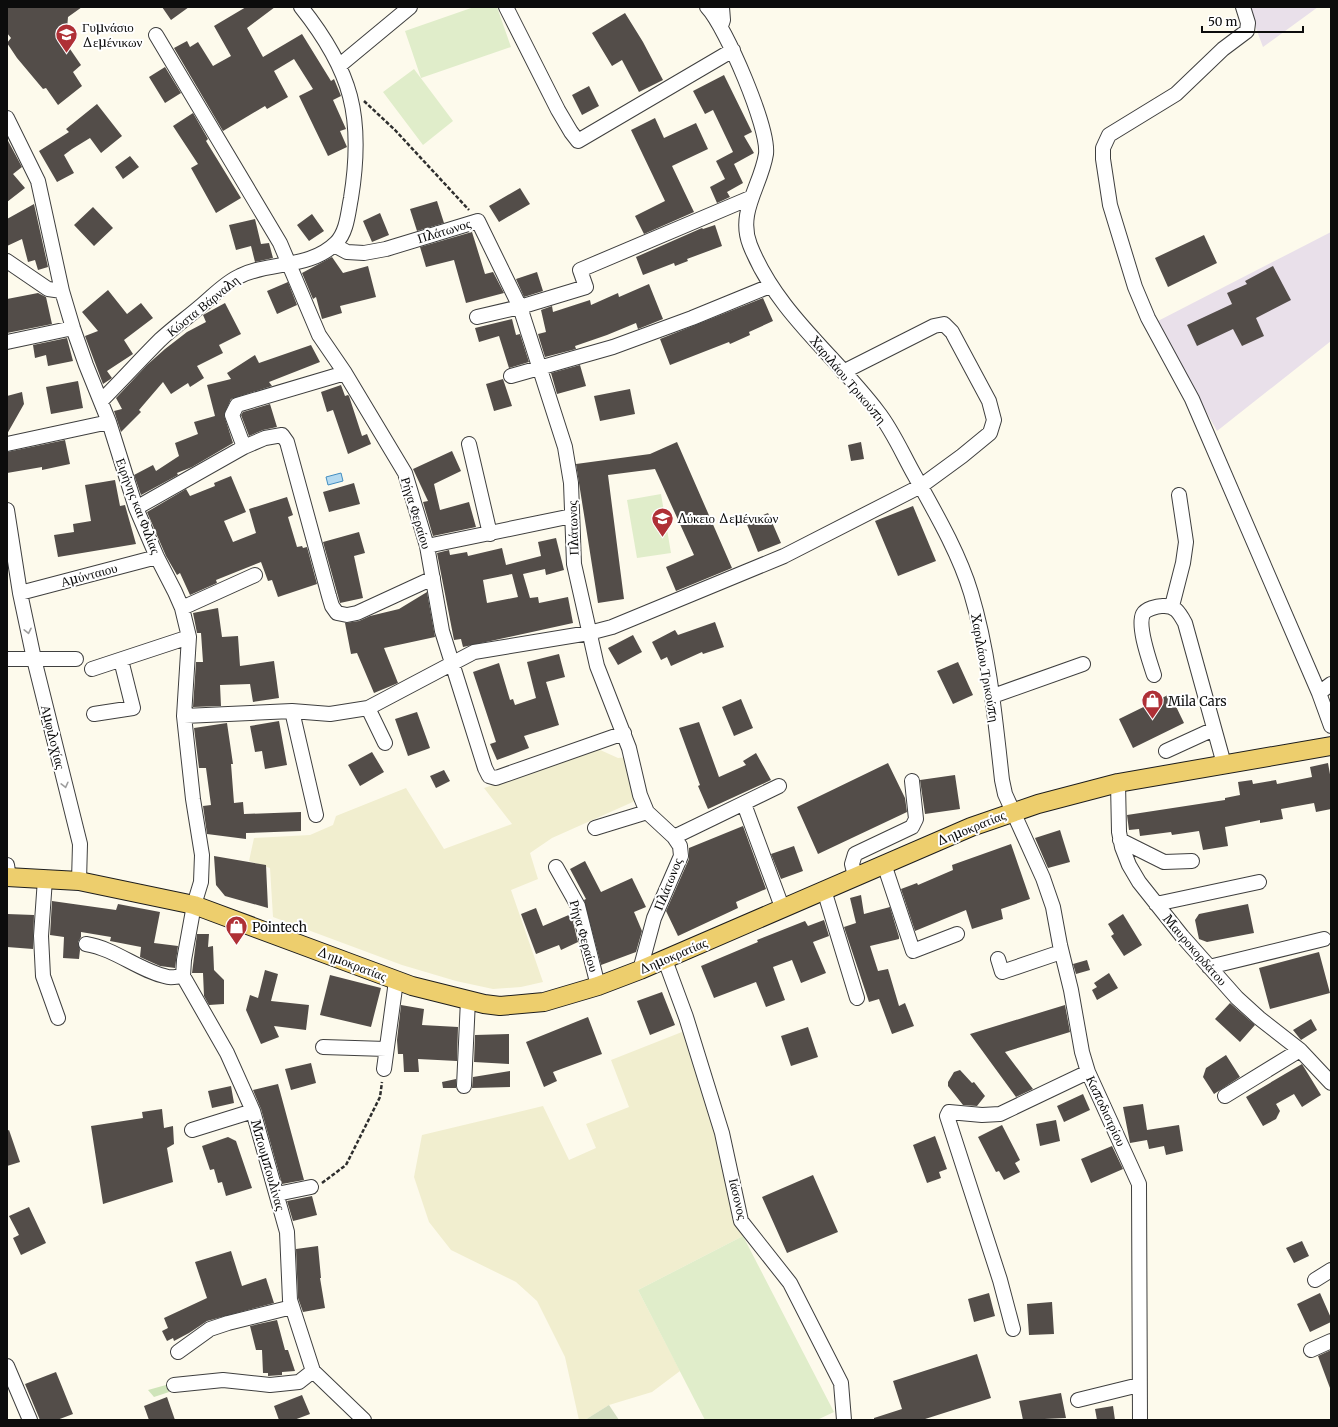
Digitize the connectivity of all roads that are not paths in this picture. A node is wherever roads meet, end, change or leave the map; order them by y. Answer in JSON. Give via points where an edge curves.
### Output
{"nodes":[{"id":1,"x":301,"y":7,"type":"edge"},
{"id":2,"x":410,"y":7,"type":"edge"},
{"id":3,"x":506,"y":7,"type":"edge"},
{"id":4,"x":707,"y":7,"type":"edge"},
{"id":5,"x":722,"y":7,"type":"edge"},
{"id":6,"x":1243,"y":7,"type":"edge"},
{"id":7,"x":721,"y":26,"type":"junction"},
{"id":8,"x":156,"y":34,"type":"dead end"},
{"id":9,"x":733,"y":50,"type":"junction"},
{"id":10,"x":340,"y":65,"type":"junction"},
{"id":11,"x":7,"y":118,"type":"edge"},
{"id":12,"x":750,"y":198,"type":"junction"},
{"id":13,"x":334,"y":245,"type":"junction"},
{"id":14,"x":7,"y":261,"type":"edge"},
{"id":15,"x":290,"y":264,"type":"junction"},
{"id":16,"x":770,"y":286,"type":"junction"},
{"id":17,"x":62,"y":291,"type":"junction"},
{"id":18,"x":520,"y":307,"type":"junction"},
{"id":19,"x":477,"y":317,"type":"dead end"},
{"id":20,"x":73,"y":328,"type":"junction"},
{"id":21,"x":7,"y":342,"type":"edge"},
{"id":22,"x":539,"y":367,"type":"junction"},
{"id":23,"x":345,"y":372,"type":"junction"},
{"id":24,"x":843,"y":372,"type":"junction"},
{"id":25,"x":511,"y":376,"type":"dead end"},
{"id":26,"x":101,"y":401,"type":"junction"},
{"id":27,"x":109,"y":422,"type":"junction"},
{"id":28,"x":7,"y":444,"type":"edge"},
{"id":29,"x":469,"y":444,"type":"dead end"},
{"id":30,"x":244,"y":447,"type":"junction"},
{"id":31,"x":921,"y":486,"type":"junction"},
{"id":32,"x":1179,"y":495,"type":"dead end"},
{"id":33,"x":136,"y":508,"type":"junction"},
{"id":34,"x":7,"y":510,"type":"edge"},
{"id":35,"x":572,"y":516,"type":"junction"},
{"id":36,"x":490,"y":534,"type":"junction"},
{"id":37,"x":427,"y":546,"type":"junction"},
{"id":38,"x":157,"y":557,"type":"junction"},
{"id":39,"x":12,"y":561,"type":"edge"},
{"id":40,"x":255,"y":575,"type":"dead end"},
{"id":41,"x":433,"y":578,"type":"junction"},
{"id":42,"x":20,"y":593,"type":"junction"},
{"id":43,"x":1172,"y":606,"type":"junction"},
{"id":44,"x":182,"y":608,"type":"junction"},
{"id":45,"x":589,"y":633,"type":"junction"},
{"id":46,"x":189,"y":637,"type":"junction"},
{"id":47,"x":7,"y":659,"type":"edge"},
{"id":48,"x":34,"y":659,"type":"junction"},
{"id":49,"x":76,"y":659,"type":"dead end"},
{"id":50,"x":121,"y":660,"type":"junction"},
{"id":51,"x":452,"y":662,"type":"junction"},
{"id":52,"x":1083,"y":664,"type":"dead end"},
{"id":53,"x":92,"y":669,"type":"dead end"},
{"id":54,"x":1154,"y":675,"type":"dead end"},
{"id":55,"x":1331,"y":684,"type":"edge"},
{"id":56,"x":1319,"y":693,"type":"junction"},
{"id":57,"x":993,"y":696,"type":"junction"},
{"id":58,"x":368,"y":708,"type":"junction"},
{"id":59,"x":292,"y":711,"type":"junction"},
{"id":60,"x":94,"y":714,"type":"dead end"},
{"id":61,"x":184,"y":716,"type":"junction"},
{"id":62,"x":1331,"y":726,"type":"edge"},
{"id":63,"x":1214,"y":729,"type":"junction"},
{"id":64,"x":624,"y":733,"type":"junction"},
{"id":65,"x":385,"y":743,"type":"dead end"},
{"id":66,"x":1331,"y":746,"type":"edge"},
{"id":67,"x":1166,"y":751,"type":"dead end"},
{"id":68,"x":1224,"y":764,"type":"junction"},
{"id":69,"x":912,"y":781,"type":"dead end"},
{"id":70,"x":1118,"y":783,"type":"junction"},
{"id":71,"x":779,"y":786,"type":"dead end"},
{"id":72,"x":744,"y":804,"type":"junction"},
{"id":73,"x":647,"y":812,"type":"junction"},
{"id":74,"x":1014,"y":812,"type":"junction"},
{"id":75,"x":316,"y":815,"type":"dead end"},
{"id":76,"x":595,"y":828,"type":"dead end"},
{"id":77,"x":900,"y":833,"type":"junction"},
{"id":78,"x":674,"y":837,"type":"junction"},
{"id":79,"x":1120,"y":840,"type":"junction"},
{"id":80,"x":909,"y":853,"type":"junction"},
{"id":81,"x":1192,"y":861,"type":"dead end"},
{"id":82,"x":884,"y":864,"type":"junction"},
{"id":83,"x":556,"y":867,"type":"dead end"},
{"id":84,"x":8,"y":873,"type":"edge"},
{"id":85,"x":855,"y":876,"type":"junction"},
{"id":86,"x":45,"y":879,"type":"junction"},
{"id":87,"x":79,"y":881,"type":"junction"},
{"id":88,"x":1258,"y":882,"type":"dead end"},
{"id":89,"x":824,"y":890,"type":"junction"},
{"id":90,"x":1156,"y":904,"type":"junction"},
{"id":91,"x":194,"y":905,"type":"junction"},
{"id":92,"x":782,"y":908,"type":"junction"},
{"id":93,"x":957,"y":934,"type":"dead end"},
{"id":94,"x":1324,"y":939,"type":"dead end"},
{"id":95,"x":86,"y":944,"type":"dead end"},
{"id":96,"x":1061,"y":952,"type":"junction"},
{"id":97,"x":998,"y":959,"type":"dead end"},
{"id":98,"x":665,"y":960,"type":"junction"},
{"id":99,"x":1209,"y":967,"type":"junction"},
{"id":100,"x":640,"y":970,"type":"junction"},
{"id":101,"x":183,"y":976,"type":"junction"},
{"id":102,"x":396,"y":981,"type":"junction"},
{"id":103,"x":598,"y":986,"type":"junction"},
{"id":104,"x":857,"y":998,"type":"dead end"},
{"id":105,"x":468,"y":1000,"type":"junction"},
{"id":106,"x":58,"y":1018,"type":"dead end"},
{"id":107,"x":323,"y":1047,"type":"dead end"},
{"id":108,"x":386,"y":1049,"type":"junction"},
{"id":109,"x":1300,"y":1050,"type":"junction"},
{"id":110,"x":384,"y":1070,"type":"road end"},
{"id":111,"x":1088,"y":1072,"type":"junction"},
{"id":112,"x":1331,"y":1083,"type":"edge"},
{"id":113,"x":464,"y":1086,"type":"dead end"},
{"id":114,"x":1225,"y":1096,"type":"dead end"},
{"id":115,"x":253,"y":1111,"type":"junction"},
{"id":116,"x":192,"y":1130,"type":"dead end"},
{"id":117,"x":311,"y":1187,"type":"road end"},
{"id":118,"x":277,"y":1194,"type":"junction"},
{"id":119,"x":1331,"y":1270,"type":"edge"},
{"id":120,"x":1315,"y":1280,"type":"dead end"},
{"id":121,"x":292,"y":1307,"type":"junction"},
{"id":122,"x":1013,"y":1329,"type":"dead end"},
{"id":123,"x":1331,"y":1341,"type":"edge"},
{"id":124,"x":1311,"y":1350,"type":"dead end"},
{"id":125,"x":178,"y":1352,"type":"dead end"},
{"id":126,"x":7,"y":1366,"type":"edge"},
{"id":127,"x":313,"y":1371,"type":"junction"},
{"id":128,"x":174,"y":1385,"type":"dead end"},
{"id":129,"x":1139,"y":1385,"type":"junction"},
{"id":130,"x":1078,"y":1400,"type":"dead end"},
{"id":131,"x":362,"y":1419,"type":"edge"},
{"id":132,"x":30,"y":1420,"type":"edge"},
{"id":133,"x":844,"y":1420,"type":"edge"},
{"id":134,"x":1140,"y":1420,"type":"edge"}],
"edges":[{"from":1,"to":10,"type":"street","name":"Κώστα Βάρναλη","via":[[325,38]]},
{"from":2,"to":10,"type":"street"},
{"from":3,"to":9,"type":"street","via":[[558,110],[578,141]]},
{"from":4,"to":7,"type":"street","name":"Χαριλάου Τρικούπη"},
{"from":5,"to":7,"type":"street"},
{"from":6,"to":56,"type":"street","via":[[1248,23],[1247,30],[1223,48],[1176,94],[1109,135],[1103,148],[1104,159],[1110,205],[1135,287],[1148,318],[1192,399]]},
{"from":7,"to":9,"type":"street","name":"Χαριλάου Τρικούπη"},
{"from":8,"to":15,"type":"street","name":"Ρήγα Φεραίου"},
{"from":9,"to":12,"type":"street","name":"Χαριλάου Τρικούπη","via":[[766,144],[763,168]]},
{"from":10,"to":13,"type":"street","name":"Κώστα Βάρναλη","via":[[350,90],[355,128],[353,185],[345,228],[341,238]]},
{"from":11,"to":17,"type":"street","name":"Ειρήνης και Φιλίας","via":[[38,181]]},
{"from":12,"to":16,"type":"street","name":"Χαριλάου Τρικούπη","via":[[746,232]]},
{"from":12,"to":18,"type":"street","via":[[580,270],[586,287]]},
{"from":13,"to":15,"type":"street","name":"Κώστα Βάρναλη","via":[[320,255]]},
{"from":13,"to":18,"type":"street","name":"Πλάτωνος","via":[[348,252],[364,253],[386,249],[478,221]]},
{"from":14,"to":17,"type":"street","via":[[48,289]]},
{"from":15,"to":23,"type":"street","name":"Ρήγα Φεραίου","via":[[319,335]]},
{"from":15,"to":26,"type":"street","name":"Κώστα Βάρναλη","via":[[247,273],[231,281],[160,341]]},
{"from":16,"to":22,"type":"street","via":[[613,347]]},
{"from":16,"to":24,"type":"street","name":"Χαριλάου Τρικούπη","via":[[785,307]]},
{"from":17,"to":20,"type":"street","name":"Ειρήνης και Φιλίας"},
{"from":18,"to":19,"type":"street"},
{"from":18,"to":22,"type":"street","name":"Πλάτωνος"},
{"from":20,"to":21,"type":"street"},
{"from":20,"to":26,"type":"street","name":"Ειρήνης και Φιλίας"},
{"from":22,"to":25,"type":"street"},
{"from":22,"to":35,"type":"street","name":"Πλάτωνος","via":[[569,466]]},
{"from":23,"to":30,"type":"street","via":[[237,405],[232,415]]},
{"from":23,"to":37,"type":"street","name":"Ρήγα Φεραίου","via":[[405,473]]},
{"from":24,"to":31,"type":"street","name":"Χαριλάου Τρικούπη","via":[[880,414]]},
{"from":24,"to":31,"type":"street","via":[[939,324],[944,324],[952,332],[989,401],[994,420],[990,433]]},
{"from":26,"to":27,"type":"street","name":"Ειρήνης και Φιλίας"},
{"from":27,"to":28,"type":"street"},
{"from":27,"to":33,"type":"street","name":"Ειρήνης και Φιλίας"},
{"from":29,"to":36,"type":"street"},
{"from":30,"to":33,"type":"street"},
{"from":30,"to":41,"type":"street","via":[[265,438],[282,435],[288,442],[328,596],[337,614],[357,613]]},
{"from":31,"to":45,"type":"street","via":[[751,570],[612,627]]},
{"from":31,"to":57,"type":"street","name":"Χαριλάου Τρικούπη","via":[[958,561],[970,592]]},
{"from":32,"to":43,"type":"street","via":[[1186,542]]},
{"from":33,"to":38,"type":"street","name":"Ειρήνης και Φιλίας"},
{"from":34,"to":39,"type":"street","name":"Αμφιλοχίας"},
{"from":35,"to":36,"type":"street"},
{"from":35,"to":45,"type":"street","name":"Πλάτωνος","via":[[574,564]]},
{"from":36,"to":37,"type":"street"},
{"from":37,"to":41,"type":"street","name":"Ρήγα Φεραίου"},
{"from":38,"to":42,"type":"street","name":"Αμύνταιου"},
{"from":38,"to":44,"type":"street","name":"Ειρήνης και Φιλίας"},
{"from":39,"to":42,"type":"street","name":"Αμφιλοχίας"},
{"from":40,"to":44,"type":"street"},
{"from":41,"to":51,"type":"street","name":"Ρήγα Φεραίου","via":[[442,631]]},
{"from":42,"to":48,"type":"street","name":"Αμφιλοχίας","one_way":true},
{"from":43,"to":54,"type":"street","via":[[1161,606],[1143,614],[1141,626]]},
{"from":43,"to":63,"type":"street","via":[[1185,623]]},
{"from":44,"to":46,"type":"street","name":"Ειρήνης και Φιλίας"},
{"from":45,"to":51,"type":"street","via":[[474,652]]},
{"from":45,"to":64,"type":"street","name":"Πλάτωνος","via":[[601,680]]},
{"from":46,"to":50,"type":"street"},
{"from":46,"to":61,"type":"street","name":"Ειρήνης και Φιλίας"},
{"from":47,"to":48,"type":"street"},
{"from":48,"to":49,"type":"street"},
{"from":48,"to":87,"type":"street","name":"Αμφιλοχίας","one_way":true,"via":[[80,844]]},
{"from":50,"to":53,"type":"street"},
{"from":50,"to":60,"type":"street","via":[[133,708]]},
{"from":51,"to":58,"type":"street"},
{"from":51,"to":64,"type":"street","name":"Ρήγα Φεραίου","via":[[489,776],[496,778]]},
{"from":52,"to":57,"type":"street"},
{"from":55,"to":56,"type":"street"},
{"from":56,"to":62,"type":"street"},
{"from":57,"to":74,"type":"street","name":"Χαριλάου Τρικούπη","via":[[1002,780],[1005,794]]},
{"from":58,"to":59,"type":"street","via":[[330,714]]},
{"from":58,"to":65,"type":"street"},
{"from":59,"to":61,"type":"street"},
{"from":59,"to":75,"type":"street"},
{"from":61,"to":91,"type":"street","name":"Ειρήνης και Φιλίας","via":[[202,855],[201,882]]},
{"from":63,"to":67,"type":"street"},
{"from":63,"to":68,"type":"street"},
{"from":64,"to":73,"type":"street","name":"Πλάτωνος"},
{"from":66,"to":68,"type":"main road","name":"Δημοκρατίας"},
{"from":68,"to":70,"type":"main road","name":"Δημοκρατίας"},
{"from":69,"to":77,"type":"street","via":[[916,819],[912,827]]},
{"from":70,"to":74,"type":"main road","name":"Δημοκρατίας"},
{"from":70,"to":79,"type":"street","name":"Μαυροκορδάτου"},
{"from":71,"to":72,"type":"street"},
{"from":72,"to":78,"type":"street"},
{"from":72,"to":92,"type":"street"},
{"from":73,"to":76,"type":"street"},
{"from":73,"to":78,"type":"street","name":"Πλάτωνος"},
{"from":74,"to":80,"type":"main road","name":"Δημοκρατίας","via":[[971,826]]},
{"from":74,"to":96,"type":"street","name":"Καποδιστρίου","via":[[1053,907]]},
{"from":77,"to":80,"type":"street"},
{"from":77,"to":85,"type":"street","via":[[855,854],[852,864]]},
{"from":78,"to":100,"type":"street","name":"Πλάτωνος","via":[[680,846],[681,856],[654,918]]},
{"from":79,"to":81,"type":"street","via":[[1164,862]]},
{"from":79,"to":90,"type":"street","name":"Μαυροκορδάτου","via":[[1132,872]]},
{"from":80,"to":82,"type":"main road","name":"Δημοκρατίας"},
{"from":82,"to":85,"type":"main road","name":"Δημοκρατίας"},
{"from":82,"to":93,"type":"street","via":[[913,951]]},
{"from":83,"to":103,"type":"street","name":"Ρήγα Φεραίου","via":[[578,906]]},
{"from":84,"to":86,"type":"main road","name":"Δημοκρατίας"},
{"from":85,"to":89,"type":"main road","name":"Δημοκρατίας"},
{"from":86,"to":87,"type":"main road","name":"Δημοκρατίας"},
{"from":86,"to":106,"type":"street","via":[[41,936],[43,976]]},
{"from":87,"to":91,"type":"main road","name":"Δημοκρατίας"},
{"from":88,"to":90,"type":"street"},
{"from":89,"to":92,"type":"main road","name":"Δημοκρατίας"},
{"from":89,"to":104,"type":"street"},
{"from":90,"to":99,"type":"street","name":"Μαυροκορδάτου"},
{"from":91,"to":101,"type":"street"},
{"from":91,"to":102,"type":"main road","name":"Δημοκρατίας"},
{"from":92,"to":98,"type":"main road","name":"Δημοκρατίας"},
{"from":94,"to":99,"type":"street"},
{"from":95,"to":101,"type":"street","via":[[169,978]]},
{"from":96,"to":97,"type":"street","via":[[1002,972]]},
{"from":96,"to":111,"type":"street","name":"Καποδιστρίου"},
{"from":98,"to":100,"type":"main road","name":"Δημοκρατίας"},
{"from":98,"to":133,"type":"street","name":"Ιάσονος","via":[[686,1017],[722,1133],[741,1221],[790,1283],[841,1384]]},
{"from":99,"to":109,"type":"street","name":"Μαυροκορδάτου","via":[[1248,1008]]},
{"from":100,"to":103,"type":"main road","name":"Δημοκρατίας"},
{"from":101,"to":115,"type":"street","name":"Μπουμπουλίνας","via":[[227,1053]]},
{"from":102,"to":105,"type":"main road","name":"Δημοκρατίας"},
{"from":102,"to":108,"type":"street"},
{"from":103,"to":105,"type":"main road","name":"Δημοκρατίας","via":[[544,1002],[515,1006]]},
{"from":105,"to":113,"type":"street"},
{"from":107,"to":108,"type":"street"},
{"from":108,"to":110,"type":"street"},
{"from":109,"to":112,"type":"street","name":"Μαυροκορδάτου"},
{"from":109,"to":114,"type":"street"},
{"from":111,"to":122,"type":"street","via":[[1000,1114],[949,1112],[948,1116]]},
{"from":111,"to":129,"type":"street","name":"Καποδιστρίου","via":[[1139,1184]]},
{"from":115,"to":116,"type":"street"},
{"from":115,"to":118,"type":"street","name":"Μπουμπουλίνας"},
{"from":117,"to":118,"type":"street"},
{"from":118,"to":121,"type":"street","name":"Μπουμπουλίνας","via":[[288,1232]]},
{"from":119,"to":120,"type":"street"},
{"from":121,"to":125,"type":"street","via":[[210,1329]]},
{"from":121,"to":127,"type":"street","name":"Μπουμπουλίνας"},
{"from":123,"to":124,"type":"street"},
{"from":126,"to":132,"type":"street"},
{"from":127,"to":128,"type":"street","via":[[299,1382],[292,1383],[270,1385],[223,1380]]},
{"from":127,"to":131,"type":"street","name":"Μπουμπουλίνας"},
{"from":129,"to":130,"type":"street"},
{"from":129,"to":134,"type":"street","name":"Καποδιστρίου"}]}
